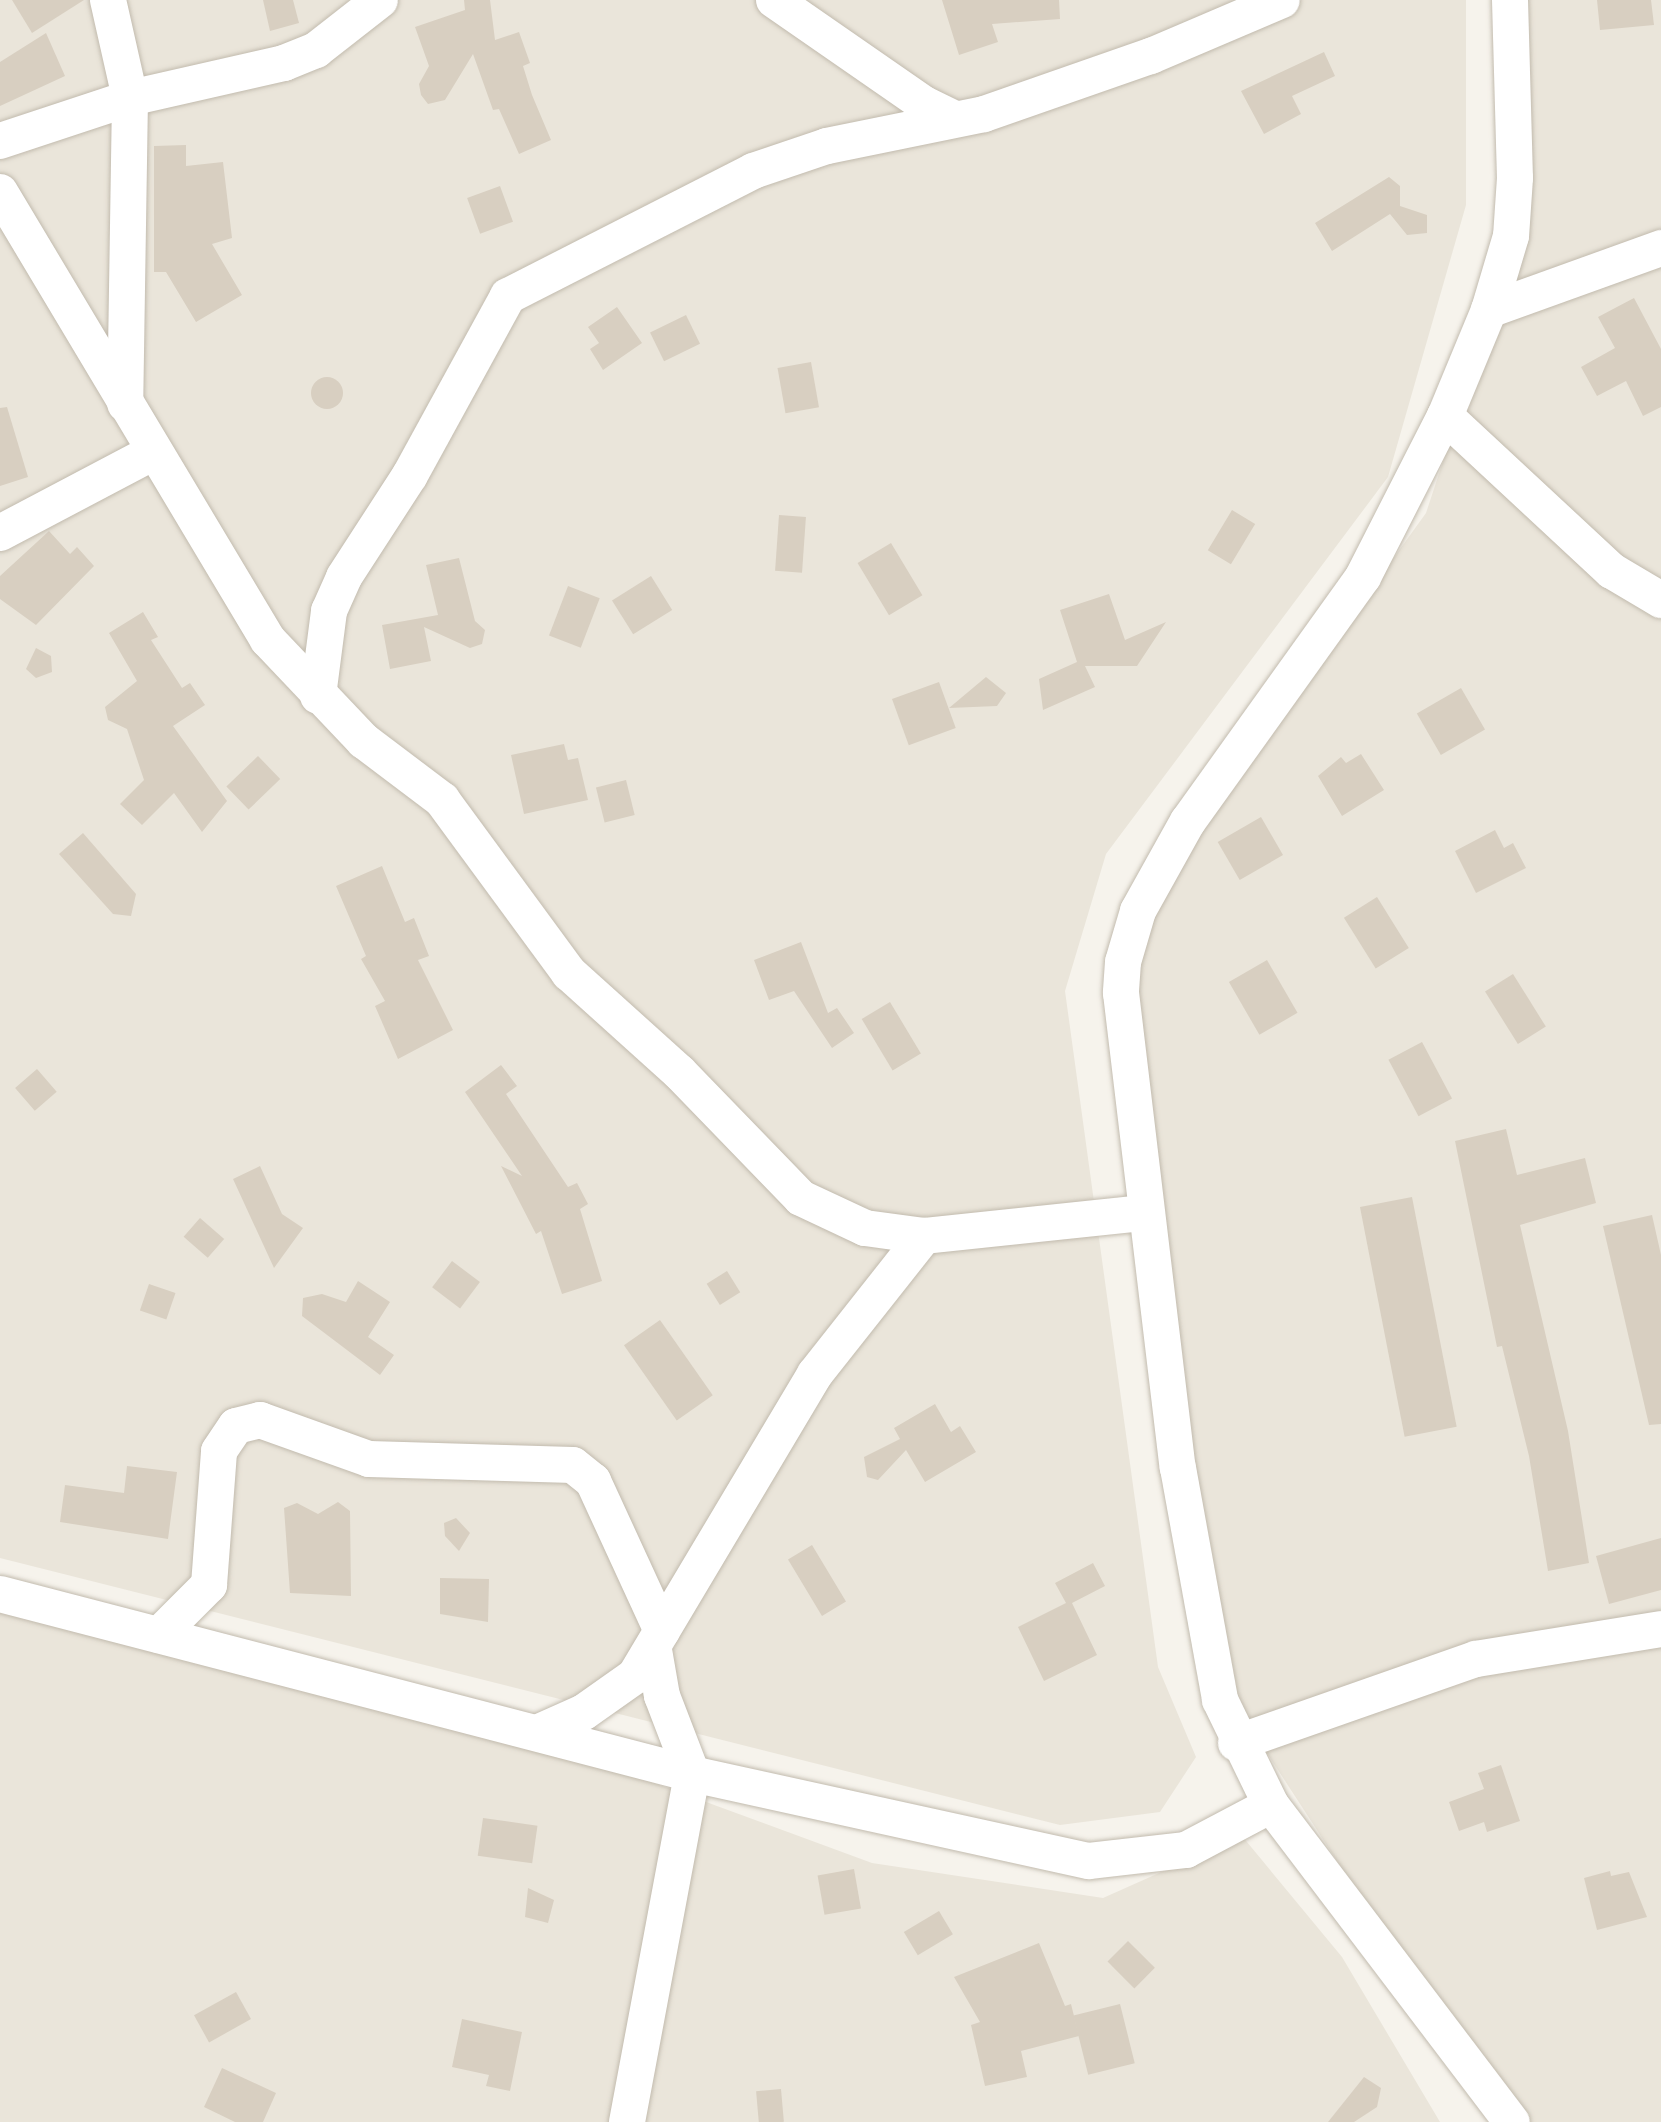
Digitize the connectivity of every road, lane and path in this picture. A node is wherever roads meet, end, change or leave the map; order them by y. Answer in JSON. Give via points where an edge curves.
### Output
{"nodes":[{"id":1,"x":108,"y":0,"type":"edge"},
{"id":2,"x":380,"y":0,"type":"edge"},
{"id":3,"x":774,"y":0,"type":"edge"},
{"id":4,"x":1282,"y":0,"type":"edge"},
{"id":5,"x":1510,"y":0,"type":"edge"},
{"id":6,"x":825,"y":17,"type":"edge"},
{"id":7,"x":130,"y":98,"type":"junction"},
{"id":8,"x":953,"y":118,"type":"junction"},
{"id":9,"x":0,"y":141,"type":"edge"},
{"id":10,"x":0,"y":192,"type":"edge"},
{"id":11,"x":1661,"y":248,"type":"edge"},
{"id":12,"x":1489,"y":310,"type":"junction"},
{"id":13,"x":125,"y":406,"type":"junction"},
{"id":14,"x":1445,"y":416,"type":"junction"},
{"id":15,"x":152,"y":453,"type":"junction"},
{"id":16,"x":0,"y":533,"type":"edge"},
{"id":17,"x":1661,"y":600,"type":"edge"},
{"id":18,"x":318,"y":696,"type":"junction"},
{"id":19,"x":1143,"y":1213,"type":"junction"},
{"id":20,"x":924,"y":1236,"type":"junction"},
{"id":21,"x":0,"y":1594,"type":"edge"},
{"id":22,"x":1661,"y":1629,"type":"edge"},
{"id":23,"x":159,"y":1635,"type":"junction"},
{"id":24,"x":658,"y":1641,"type":"junction"},
{"id":25,"x":537,"y":1733,"type":"junction"},
{"id":26,"x":1236,"y":1743,"type":"junction"},
{"id":27,"x":692,"y":1774,"type":"junction"},
{"id":28,"x":1271,"y":1805,"type":"junction"},
{"id":29,"x":627,"y":2122,"type":"edge"},
{"id":30,"x":1512,"y":2122,"type":"edge"}],
"edges":[{"from":1,"to":7,"type":"street"},
{"from":2,"to":7,"type":"street","via":[[316,50],[284,63]]},
{"from":3,"to":6,"type":"street"},
{"from":4,"to":8,"type":"street","via":[[1151,56],[984,114]]},
{"from":5,"to":12,"type":"street","via":[[1515,178],[1511,236]]},
{"from":6,"to":8,"type":"street","via":[[924,104]]},
{"from":7,"to":9,"type":"street"},
{"from":7,"to":13,"type":"street"},
{"from":8,"to":18,"type":"street","via":[[827,146],[753,171],[508,296],[410,475],[344,577],[329,611]]},
{"from":10,"to":13,"type":"street"},
{"from":11,"to":12,"type":"street"},
{"from":12,"to":14,"type":"street"},
{"from":13,"to":15,"type":"street"},
{"from":14,"to":17,"type":"street","via":[[1612,571]]},
{"from":14,"to":19,"type":"street","via":[[1363,577],[1188,821],[1138,911],[1121,993]]},
{"from":15,"to":16,"type":"street"},
{"from":15,"to":18,"type":"street","via":[[268,640]]},
{"from":18,"to":20,"type":"street","via":[[364,741],[442,800],[569,973],[679,1072],[801,1198],[865,1228]]},
{"from":19,"to":20,"type":"street"},
{"from":19,"to":26,"type":"street","via":[[1209,1658]]},
{"from":20,"to":24,"type":"street","via":[[815,1374]]},
{"from":21,"to":23,"type":"street"},
{"from":22,"to":26,"type":"street","via":[[1476,1659]]},
{"from":23,"to":24,"type":"street","via":[[209,1585],[219,1451],[236,1426],[260,1420],[369,1459],[573,1465],[593,1481]]},
{"from":23,"to":25,"type":"street"},
{"from":24,"to":25,"type":"street","via":[[614,1694]]},
{"from":24,"to":27,"type":"street","via":[[662,1696]]},
{"from":25,"to":27,"type":"street"},
{"from":26,"to":28,"type":"street"},
{"from":27,"to":28,"type":"street","via":[[1089,1861],[1186,1850]]},
{"from":27,"to":29,"type":"street"},
{"from":28,"to":30,"type":"street"}]}
